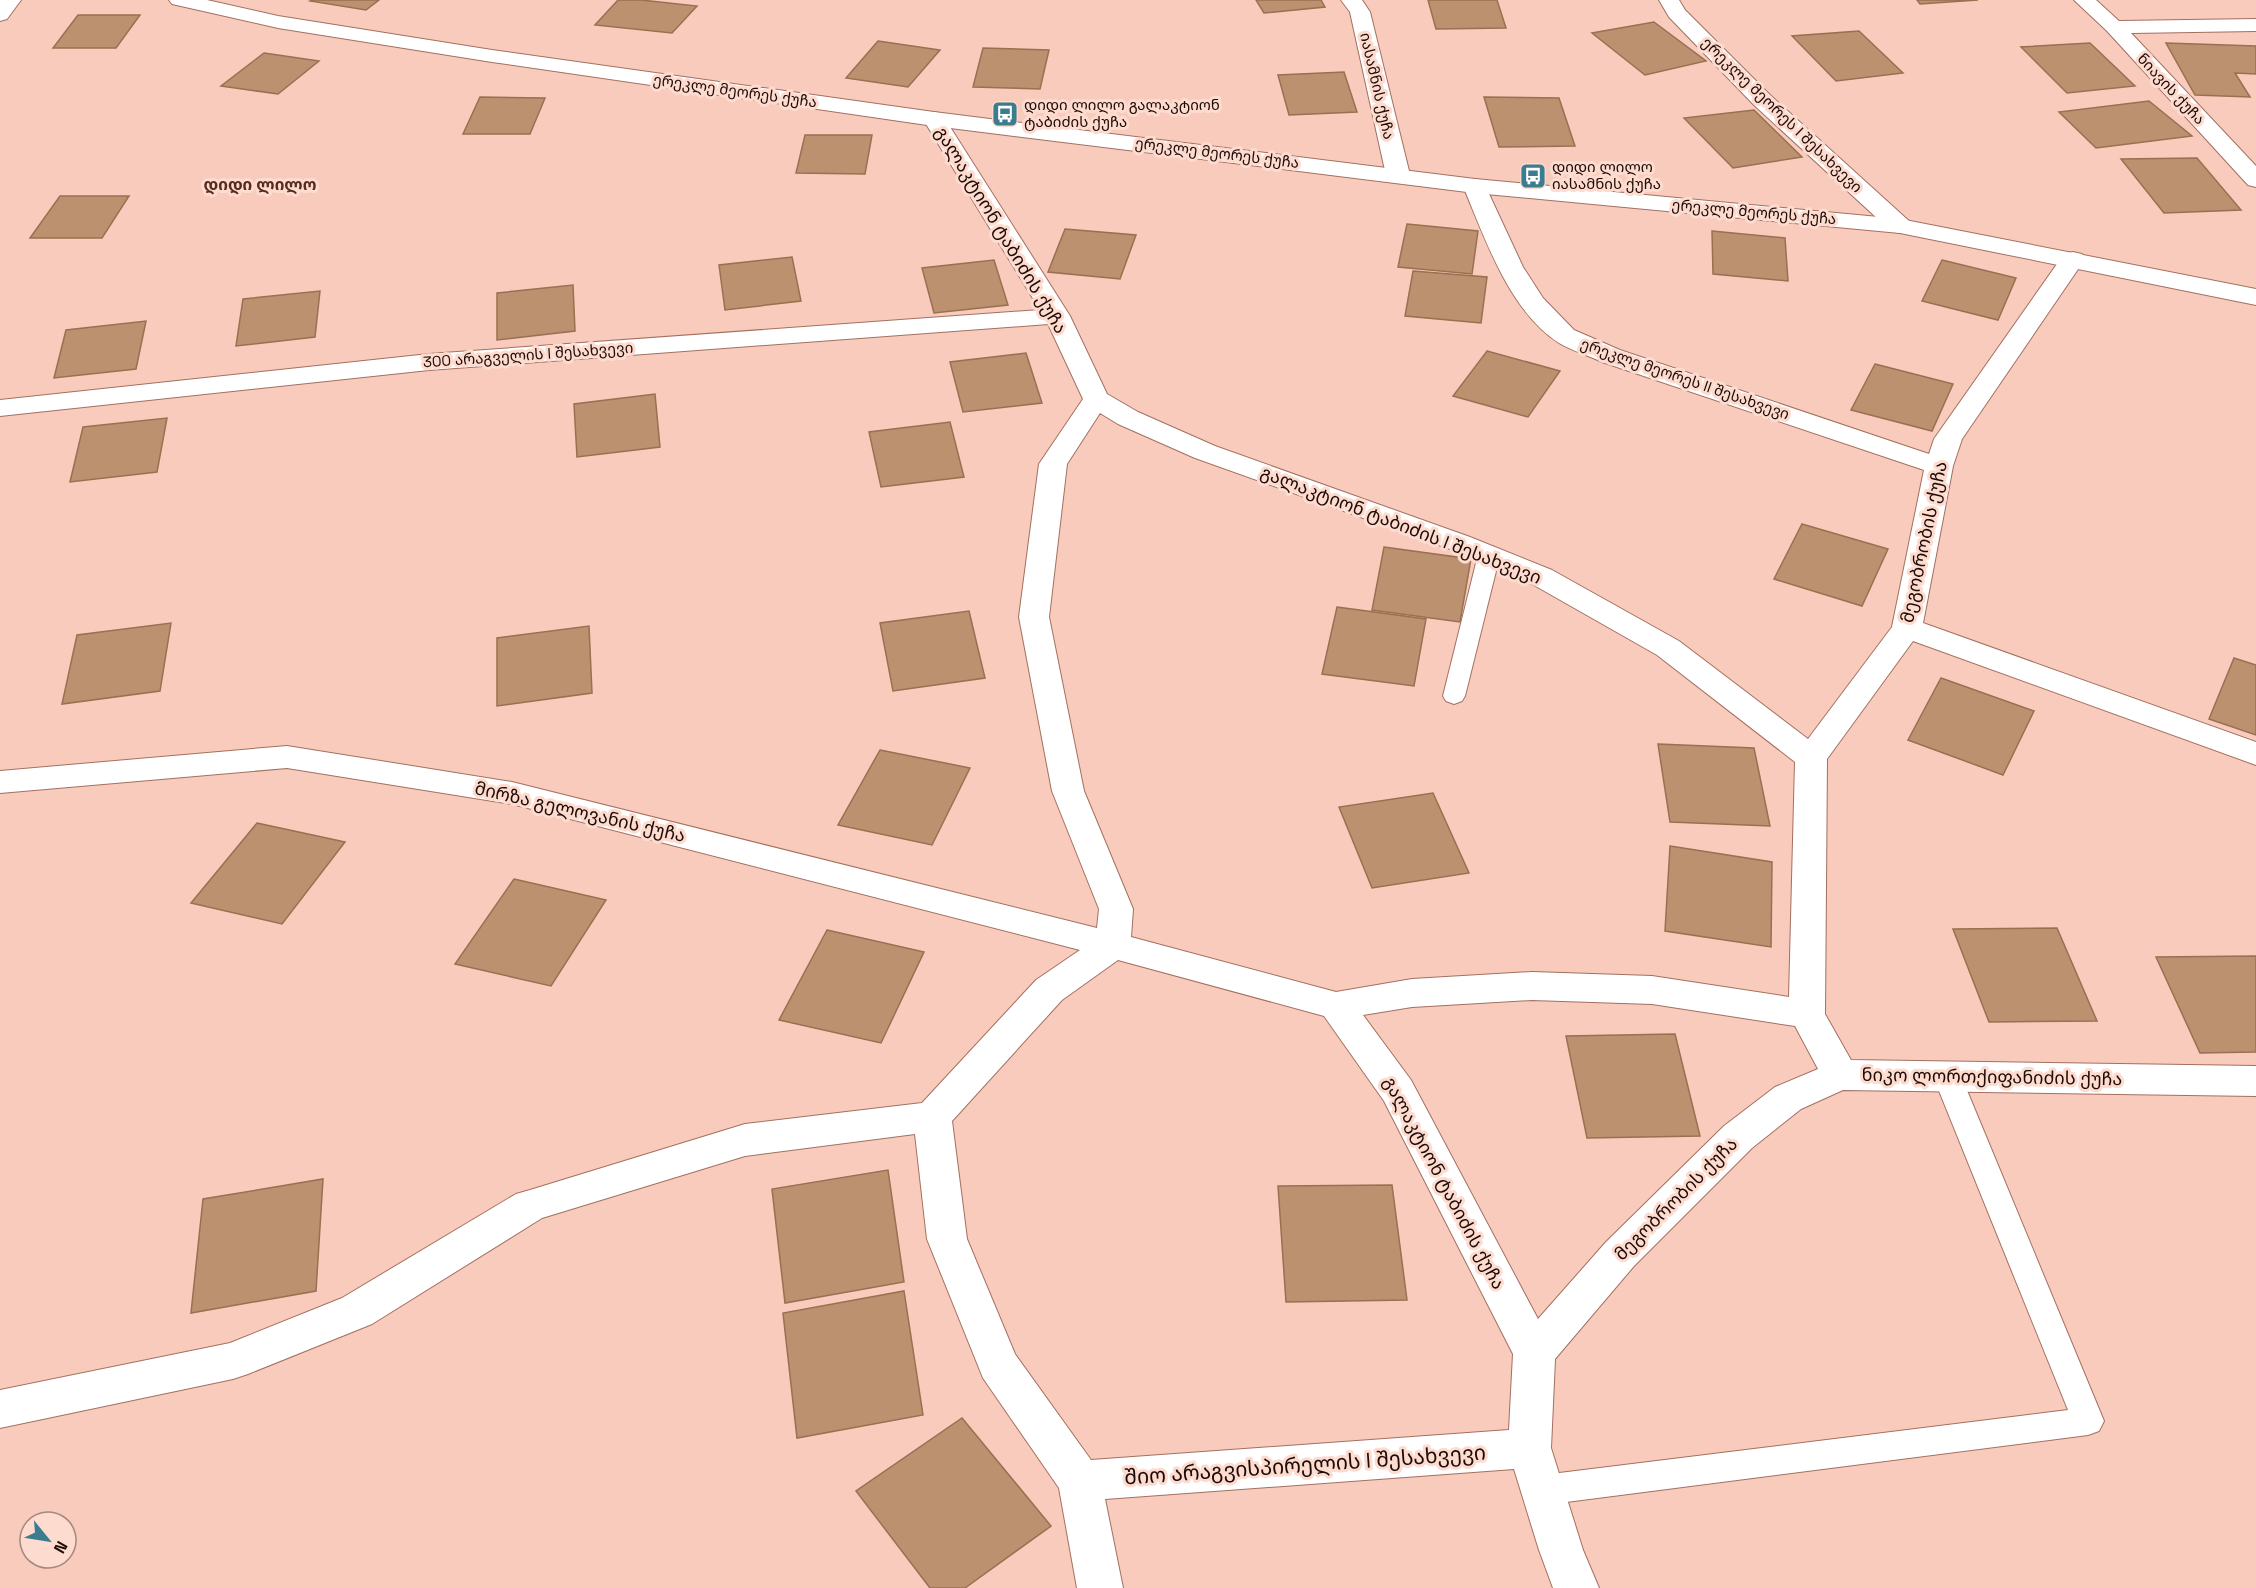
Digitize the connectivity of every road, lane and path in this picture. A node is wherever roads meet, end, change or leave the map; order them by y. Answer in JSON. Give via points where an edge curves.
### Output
{"nodes":[{"id":1,"x":11,"y":0,"type":"edge"},
{"id":2,"x":179,"y":0,"type":"edge"},
{"id":3,"x":1351,"y":0,"type":"edge"},
{"id":4,"x":1669,"y":0,"type":"edge"},
{"id":5,"x":2084,"y":0,"type":"edge"},
{"id":6,"x":0,"y":15,"type":"edge"},
{"id":7,"x":2256,"y":26,"type":"edge"},
{"id":8,"x":2114,"y":27,"type":"junction"},
{"id":9,"x":934,"y":119,"type":"junction"},
{"id":10,"x":1398,"y":175,"type":"junction"},
{"id":11,"x":2256,"y":180,"type":"edge"},
{"id":12,"x":1475,"y":186,"type":"junction"},
{"id":13,"x":1900,"y":226,"type":"junction"},
{"id":14,"x":2073,"y":259,"type":"junction"},
{"id":15,"x":2256,"y":297,"type":"edge"},
{"id":16,"x":1057,"y":316,"type":"junction"},
{"id":17,"x":1095,"y":399,"type":"junction"},
{"id":18,"x":0,"y":408,"type":"edge"},
{"id":19,"x":1939,"y":466,"type":"junction"},
{"id":20,"x":1489,"y":555,"type":"junction"},
{"id":21,"x":1907,"y":628,"type":"junction"},
{"id":22,"x":1454,"y":696,"type":"dead end"},
{"id":23,"x":2256,"y":754,"type":"edge"},
{"id":24,"x":1811,"y":758,"type":"junction"},
{"id":25,"x":0,"y":782,"type":"edge"},
{"id":26,"x":1113,"y":945,"type":"junction"},
{"id":27,"x":1336,"y":1006,"type":"junction"},
{"id":28,"x":1807,"y":1014,"type":"junction"},
{"id":29,"x":1840,"y":1076,"type":"junction"},
{"id":30,"x":1947,"y":1076,"type":"junction"},
{"id":31,"x":2256,"y":1081,"type":"edge"},
{"id":32,"x":932,"y":1117,"type":"junction"},
{"id":33,"x":1534,"y":1353,"type":"junction"},
{"id":34,"x":0,"y":1409,"type":"edge"},
{"id":35,"x":1529,"y":1448,"type":"junction"},
{"id":36,"x":1080,"y":1481,"type":"junction"},
{"id":37,"x":1542,"y":1490,"type":"junction"},
{"id":38,"x":1100,"y":1588,"type":"edge"},
{"id":39,"x":1576,"y":1588,"type":"edge"}],
"edges":[{"from":1,"to":6,"type":"street"},
{"from":2,"to":9,"type":"street","name":"ერეკლე მეორეს ქუჩა","via":[[278,22],[504,58]]},
{"from":3,"to":10,"type":"street","name":"იასამნის ქუჩა","via":[[1360,12]]},
{"from":4,"to":13,"type":"street","name":"ერეკლე მეორეს I შესახვევი","via":[[1676,13],[1762,100]]},
{"from":5,"to":8,"type":"street","name":"ნიავის ქუჩა"},
{"from":7,"to":8,"type":"street"},
{"from":8,"to":11,"type":"street","name":"ნიავის ქუჩა"},
{"from":9,"to":10,"type":"street","name":"ერეკლე მეორეს ქუჩა"},
{"from":9,"to":16,"type":"street","name":"გალაკტიონ ტაბიძის ქუჩა"},
{"from":10,"to":12,"type":"street","name":"ერეკლე მეორეს ქუჩა"},
{"from":12,"to":13,"type":"street","name":"ერეკლე მეორეს ქუჩა"},
{"from":12,"to":19,"type":"street","name":"ერეკლე მეორეს II შესახვევი","via":[[1527,297],[1566,336],[1611,356]]},
{"from":13,"to":14,"type":"street","name":"ერეკლე მეორეს ქუჩა"},
{"from":14,"to":15,"type":"street","name":"ერეკლე მეორეს ქუჩა"},
{"from":14,"to":19,"type":"street","name":"მეგობრობის ქუჩა","via":[[1948,439]]},
{"from":16,"to":17,"type":"street","name":"გალაკტიონ ტაბიძის ქუჩა"},
{"from":16,"to":18,"type":"street","name":"300 არაგველის I შესახვევი","via":[[429,362]]},
{"from":17,"to":20,"type":"street","name":"გალაკტიონ ტაბიძის I შესახვევი","via":[[1205,452]]},
{"from":17,"to":26,"type":"street","via":[[1053,464],[1034,617],[1068,791],[1116,909]]},
{"from":19,"to":21,"type":"street","name":"მეგობრობის ქუჩა"},
{"from":20,"to":22,"type":"lane"},
{"from":20,"to":24,"type":"street","name":"გალაკტიონ ტაბიძის I შესახვევი","via":[[1542,577],[1668,648]]},
{"from":21,"to":23,"type":"street"},
{"from":21,"to":24,"type":"street","name":"მეგობრობის ქუჩა"},
{"from":24,"to":28,"type":"street"},
{"from":25,"to":26,"type":"street","name":"მირზა გელოვანის ქუჩა","via":[[287,757],[512,793]]},
{"from":26,"to":27,"type":"street"},
{"from":26,"to":32,"type":"street","via":[[1049,990]]},
{"from":27,"to":28,"type":"street","via":[[1412,993],[1532,986],[1652,990]]},
{"from":27,"to":33,"type":"street","name":"გალაკტიონ ტაბიძის ქუჩა","via":[[1398,1091]]},
{"from":28,"to":29,"type":"street","name":"ნიკო ლორთქიფანიძის ქუჩა"},
{"from":29,"to":30,"type":"street","name":"ნიკო ლორთქიფანიძის ქუჩა"},
{"from":29,"to":33,"type":"street","name":"მეგობრობის ქუჩა","via":[[1788,1098],[1738,1137],[1620,1254]]},
{"from":30,"to":31,"type":"street","name":"ნიკო ლორთქიფანიძის ქუჩა"},
{"from":30,"to":37,"type":"lane","via":[[2088,1421]]},
{"from":32,"to":34,"type":"street","via":[[745,1140],[530,1206],[357,1311],[233,1360]]},
{"from":32,"to":36,"type":"street","via":[[947,1239],[998,1365]]},
{"from":33,"to":35,"type":"street"},
{"from":35,"to":36,"type":"street","name":"შიო არაგვისპირელის I შესახვევი"},
{"from":35,"to":37,"type":"street"},
{"from":36,"to":38,"type":"street"},
{"from":37,"to":39,"type":"street"}]}
